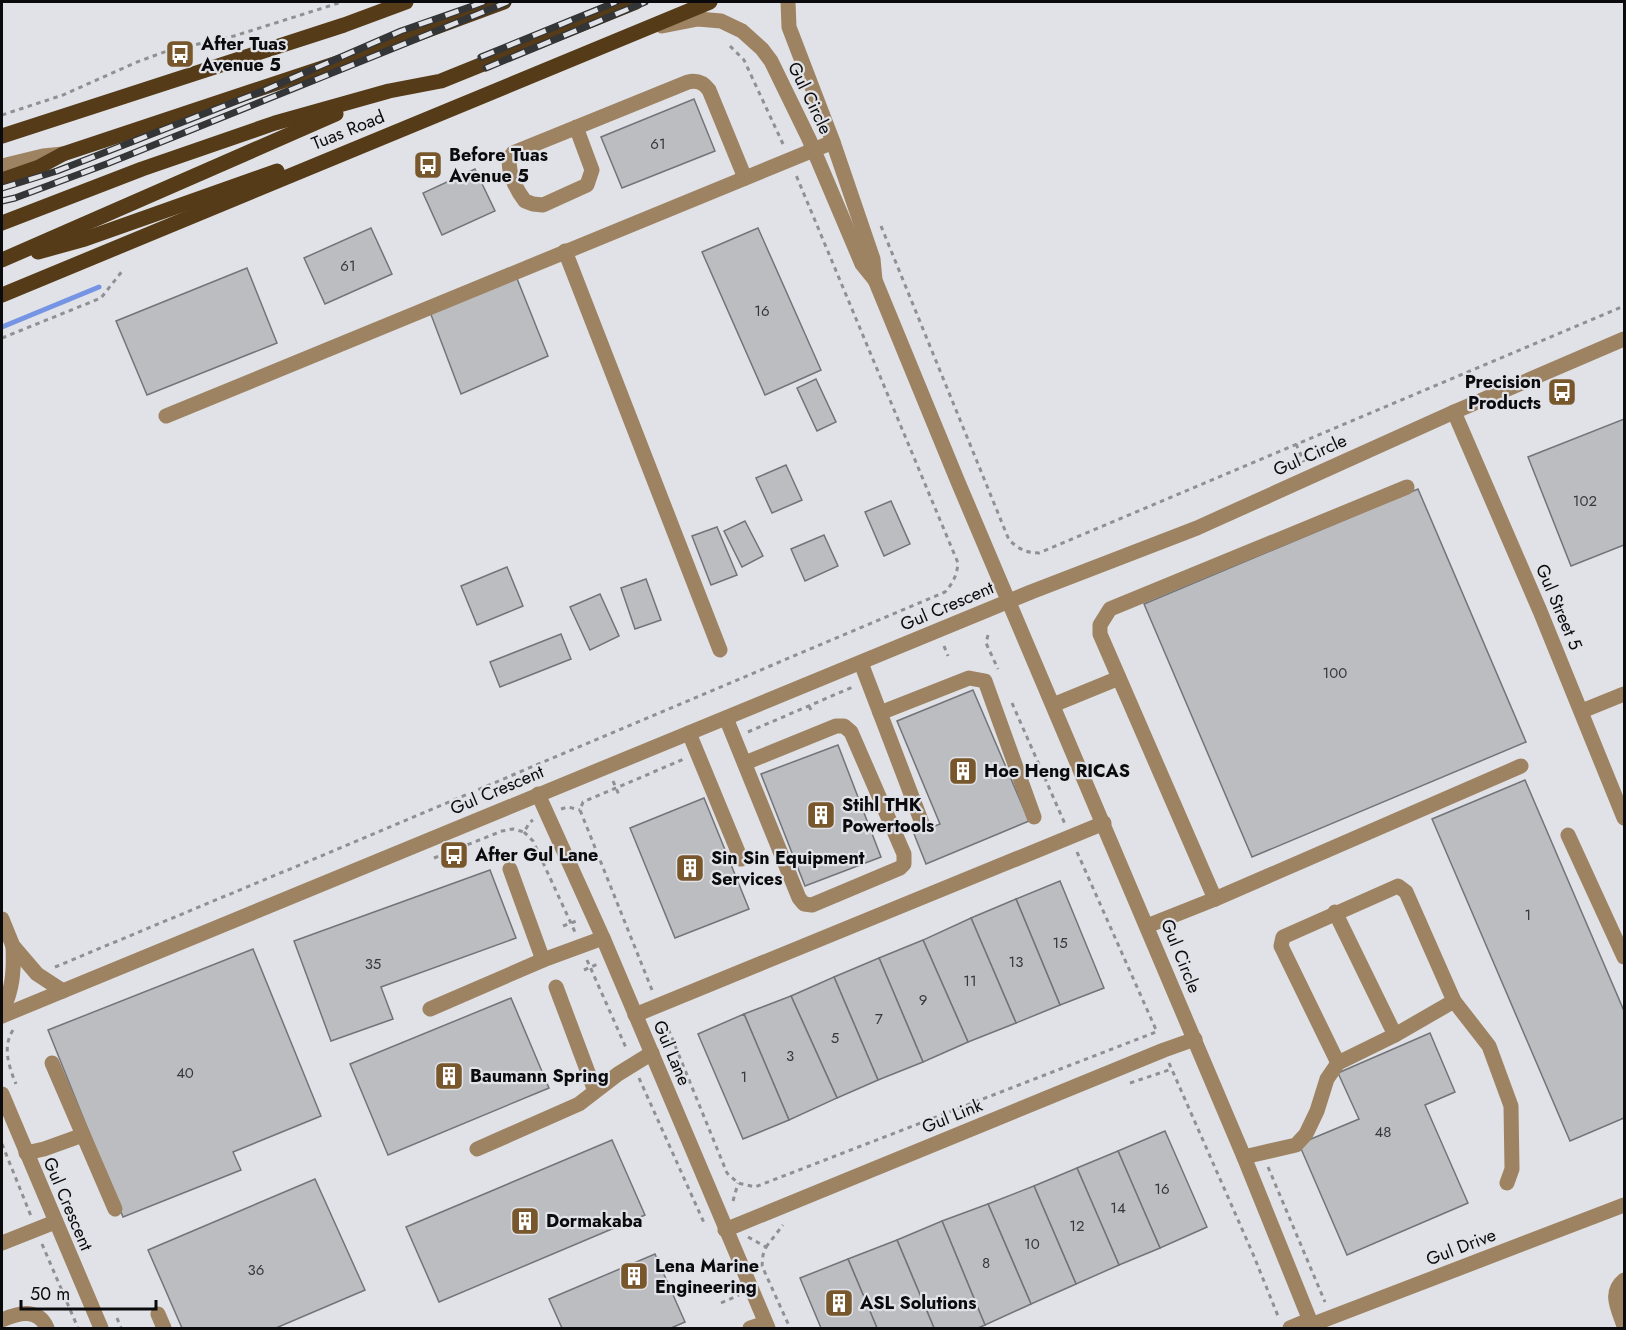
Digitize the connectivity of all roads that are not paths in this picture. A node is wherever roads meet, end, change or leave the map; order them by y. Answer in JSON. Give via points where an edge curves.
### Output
{"nodes":[{"id":1,"x":406,"y":2,"type":"edge"},
{"id":2,"x":504,"y":2,"type":"edge"},
{"id":3,"x":636,"y":2,"type":"edge"},
{"id":4,"x":710,"y":2,"type":"edge"},
{"id":5,"x":788,"y":2,"type":"edge"},
{"id":6,"x":644,"y":30,"type":"junction"},
{"id":7,"x":388,"y":91,"type":"junction"},
{"id":8,"x":576,"y":127,"type":"junction"},
{"id":9,"x":2,"y":136,"type":"edge"},
{"id":10,"x":832,"y":142,"type":"junction"},
{"id":11,"x":813,"y":149,"type":"junction"},
{"id":12,"x":63,"y":154,"type":"junction"},
{"id":13,"x":335,"y":157,"type":"junction"},
{"id":14,"x":2,"y":166,"type":"edge"},
{"id":15,"x":745,"y":178,"type":"junction"},
{"id":16,"x":2,"y":180,"type":"edge"},
{"id":17,"x":2,"y":224,"type":"edge"},
{"id":18,"x":565,"y":251,"type":"junction"},
{"id":19,"x":2,"y":261,"type":"edge"},
{"id":20,"x":875,"y":280,"type":"junction"},
{"id":21,"x":2,"y":295,"type":"edge"},
{"id":22,"x":1624,"y":339,"type":"edge"},
{"id":23,"x":1454,"y":412,"type":"junction"},
{"id":24,"x":166,"y":416,"type":"dead end"},
{"id":25,"x":1407,"y":487,"type":"dead end"},
{"id":26,"x":1009,"y":601,"type":"junction"},
{"id":27,"x":720,"y":650,"type":"dead end"},
{"id":28,"x":861,"y":663,"type":"junction"},
{"id":29,"x":1119,"y":678,"type":"junction"},
{"id":30,"x":1624,"y":694,"type":"edge"},
{"id":31,"x":1053,"y":705,"type":"junction"},
{"id":32,"x":1582,"y":711,"type":"junction"},
{"id":33,"x":880,"y":713,"type":"junction"},
{"id":34,"x":726,"y":718,"type":"junction"},
{"id":35,"x":689,"y":734,"type":"junction"},
{"id":36,"x":745,"y":763,"type":"junction"},
{"id":37,"x":1521,"y":766,"type":"dead end"},
{"id":38,"x":538,"y":794,"type":"junction"},
{"id":39,"x":1034,"y":817,"type":"dead end"},
{"id":40,"x":1624,"y":818,"type":"edge"},
{"id":41,"x":922,"y":823,"type":"dead end"},
{"id":42,"x":1104,"y":823,"type":"junction"},
{"id":43,"x":1568,"y":834,"type":"dead end"},
{"id":44,"x":741,"y":859,"type":"dead end"},
{"id":45,"x":510,"y":869,"type":"dead end"},
{"id":46,"x":1215,"y":899,"type":"junction"},
{"id":47,"x":1335,"y":912,"type":"junction"},
{"id":48,"x":2,"y":919,"type":"edge"},
{"id":49,"x":1147,"y":926,"type":"junction"},
{"id":50,"x":603,"y":938,"type":"junction"},
{"id":51,"x":13,"y":946,"type":"junction"},
{"id":52,"x":1624,"y":957,"type":"edge"},
{"id":53,"x":543,"y":960,"type":"junction"},
{"id":54,"x":555,"y":987,"type":"dead end"},
{"id":55,"x":63,"y":991,"type":"junction"},
{"id":56,"x":1454,"y":1001,"type":"junction"},
{"id":57,"x":430,"y":1009,"type":"dead end"},
{"id":58,"x":2,"y":1012,"type":"edge"},
{"id":59,"x":635,"y":1014,"type":"junction"},
{"id":60,"x":2,"y":1016,"type":"edge"},
{"id":61,"x":1395,"y":1035,"type":"junction"},
{"id":62,"x":1195,"y":1039,"type":"junction"},
{"id":63,"x":652,"y":1053,"type":"junction"},
{"id":64,"x":52,"y":1063,"type":"dead end"},
{"id":65,"x":1338,"y":1063,"type":"junction"},
{"id":66,"x":595,"y":1091,"type":"junction"},
{"id":67,"x":2,"y":1094,"type":"edge"},
{"id":68,"x":83,"y":1135,"type":"junction"},
{"id":69,"x":477,"y":1149,"type":"dead end"},
{"id":70,"x":26,"y":1153,"type":"junction"},
{"id":71,"x":1244,"y":1157,"type":"junction"},
{"id":72,"x":1507,"y":1183,"type":"dead end"},
{"id":73,"x":1624,"y":1205,"type":"edge"},
{"id":74,"x":115,"y":1209,"type":"dead end"},
{"id":75,"x":55,"y":1222,"type":"junction"},
{"id":76,"x":725,"y":1230,"type":"junction"},
{"id":77,"x":2,"y":1243,"type":"edge"},
{"id":78,"x":1624,"y":1280,"type":"edge"},
{"id":79,"x":2,"y":1320,"type":"edge"},
{"id":80,"x":1311,"y":1324,"type":"edge"},
{"id":81,"x":766,"y":1326,"type":"edge"},
{"id":82,"x":1624,"y":1326,"type":"edge"},
{"id":83,"x":47,"y":1329,"type":"edge"},
{"id":84,"x":101,"y":1329,"type":"edge"},
{"id":85,"x":750,"y":1329,"type":"edge"},
{"id":86,"x":1290,"y":1329,"type":"edge"}],
"edges":[{"from":1,"to":9,"type":"main road"},
{"from":2,"to":12,"type":"main road","via":[[355,57]]},
{"from":3,"to":7,"type":"main road","name":"Tuas Road","via":[[441,81]]},
{"from":4,"to":6,"type":"main road","name":"Tuas Road"},
{"from":5,"to":10,"type":"street","name":"Gul Circle","via":[[789,27]]},
{"from":6,"to":11,"type":"street","name":"Gul Circle","via":[[710,19],[742,31],[771,62]]},
{"from":6,"to":13,"type":"main road","name":"Tuas Road"},
{"from":7,"to":17,"type":"main road","name":"Tuas Road","via":[[275,123],[142,169]]},
{"from":7,"to":19,"type":"main road","name":"Tuas Road"},
{"from":8,"to":8,"type":"street","via":[[510,156],[509,167],[525,201],[543,205],[588,185],[592,170]]},
{"from":8,"to":15,"type":"street","via":[[688,82],[698,82],[709,90]]},
{"from":10,"to":11,"type":"street"},
{"from":10,"to":20,"type":"street","name":"Gul Circle","via":[[873,259]]},
{"from":11,"to":15,"type":"street"},
{"from":11,"to":20,"type":"street","name":"Gul Circle","via":[[862,264]]},
{"from":12,"to":14,"type":"street"},
{"from":12,"to":16,"type":"main road"},
{"from":13,"to":19,"type":"main road","via":[[273,172],[85,239]]},
{"from":13,"to":21,"type":"main road","name":"Tuas Road"},
{"from":15,"to":18,"type":"street"},
{"from":18,"to":24,"type":"street"},
{"from":18,"to":27,"type":"street"},
{"from":20,"to":26,"type":"street","name":"Gul Circle"},
{"from":22,"to":23,"type":"street","name":"Gul Circle"},
{"from":23,"to":26,"type":"street","name":"Gul Circle","via":[[1197,528]]},
{"from":23,"to":32,"type":"street","name":"Gul Street 5"},
{"from":25,"to":29,"type":"street","via":[[1110,609],[1100,625],[1100,634]]},
{"from":26,"to":28,"type":"street","name":"Gul Crescent"},
{"from":26,"to":31,"type":"street","name":"Gul Circle"},
{"from":28,"to":33,"type":"street"},
{"from":28,"to":34,"type":"street","name":"Gul Crescent"},
{"from":29,"to":31,"type":"street"},
{"from":29,"to":46,"type":"street"},
{"from":30,"to":32,"type":"street"},
{"from":31,"to":42,"type":"street","name":"Gul Circle"},
{"from":32,"to":40,"type":"street","name":"Gul Street 5"},
{"from":33,"to":39,"type":"street","via":[[969,678],[985,681]]},
{"from":33,"to":41,"type":"street"},
{"from":34,"to":35,"type":"street","name":"Gul Crescent"},
{"from":34,"to":36,"type":"street"},
{"from":35,"to":38,"type":"street","name":"Gul Crescent"},
{"from":35,"to":44,"type":"street"},
{"from":36,"to":36,"type":"street","via":[[798,898],[804,904],[812,905],[904,864],[904,854],[847,728],[836,726]]},
{"from":37,"to":46,"type":"street"},
{"from":38,"to":50,"type":"street","name":"Gul Lane"},
{"from":38,"to":55,"type":"street","name":"Gul Crescent"},
{"from":42,"to":49,"type":"street","name":"Gul Circle"},
{"from":42,"to":59,"type":"street"},
{"from":43,"to":52,"type":"street"},
{"from":45,"to":53,"type":"street"},
{"from":46,"to":49,"type":"street"},
{"from":47,"to":56,"type":"street","via":[[1398,886],[1406,892]]},
{"from":47,"to":61,"type":"street"},
{"from":47,"to":65,"type":"street","via":[[1282,936],[1281,946]]},
{"from":48,"to":51,"type":"street"},
{"from":49,"to":62,"type":"street","name":"Gul Circle"},
{"from":50,"to":53,"type":"street"},
{"from":50,"to":59,"type":"street","name":"Gul Lane"},
{"from":51,"to":55,"type":"street","via":[[37,974]]},
{"from":51,"to":58,"type":"street","via":[[14,978]]},
{"from":53,"to":57,"type":"street"},
{"from":54,"to":66,"type":"street"},
{"from":55,"to":60,"type":"street","name":"Gul Crescent"},
{"from":56,"to":61,"type":"street"},
{"from":56,"to":72,"type":"street","via":[[1489,1046],[1511,1106],[1512,1169]]},
{"from":59,"to":63,"type":"street","name":"Gul Lane"},
{"from":61,"to":65,"type":"street"},
{"from":62,"to":71,"type":"street","name":"Gul Circle"},
{"from":62,"to":76,"type":"street","name":"Gul Link"},
{"from":63,"to":66,"type":"street"},
{"from":63,"to":76,"type":"street","name":"Gul Lane"},
{"from":64,"to":68,"type":"street"},
{"from":65,"to":71,"type":"street","via":[[1327,1079],[1306,1134],[1296,1145]]},
{"from":66,"to":69,"type":"street","via":[[579,1104]]},
{"from":67,"to":70,"type":"street","name":"Gul Crescent"},
{"from":68,"to":70,"type":"street"},
{"from":68,"to":74,"type":"street"},
{"from":70,"to":75,"type":"street","name":"Gul Crescent"},
{"from":71,"to":80,"type":"street","name":"Gul Circle"},
{"from":73,"to":80,"type":"street","name":"Gul Drive"},
{"from":75,"to":77,"type":"street"},
{"from":75,"to":84,"type":"street","name":"Gul Crescent"},
{"from":76,"to":81,"type":"street","name":"Gul Lane"},
{"from":78,"to":82,"type":"street","via":[[1614,1298]]},
{"from":79,"to":83,"type":"street","via":[[28,1313],[38,1316]]},
{"from":80,"to":86,"type":"street","name":"Gul Drive"},
{"from":81,"to":85,"type":"street"}]}
